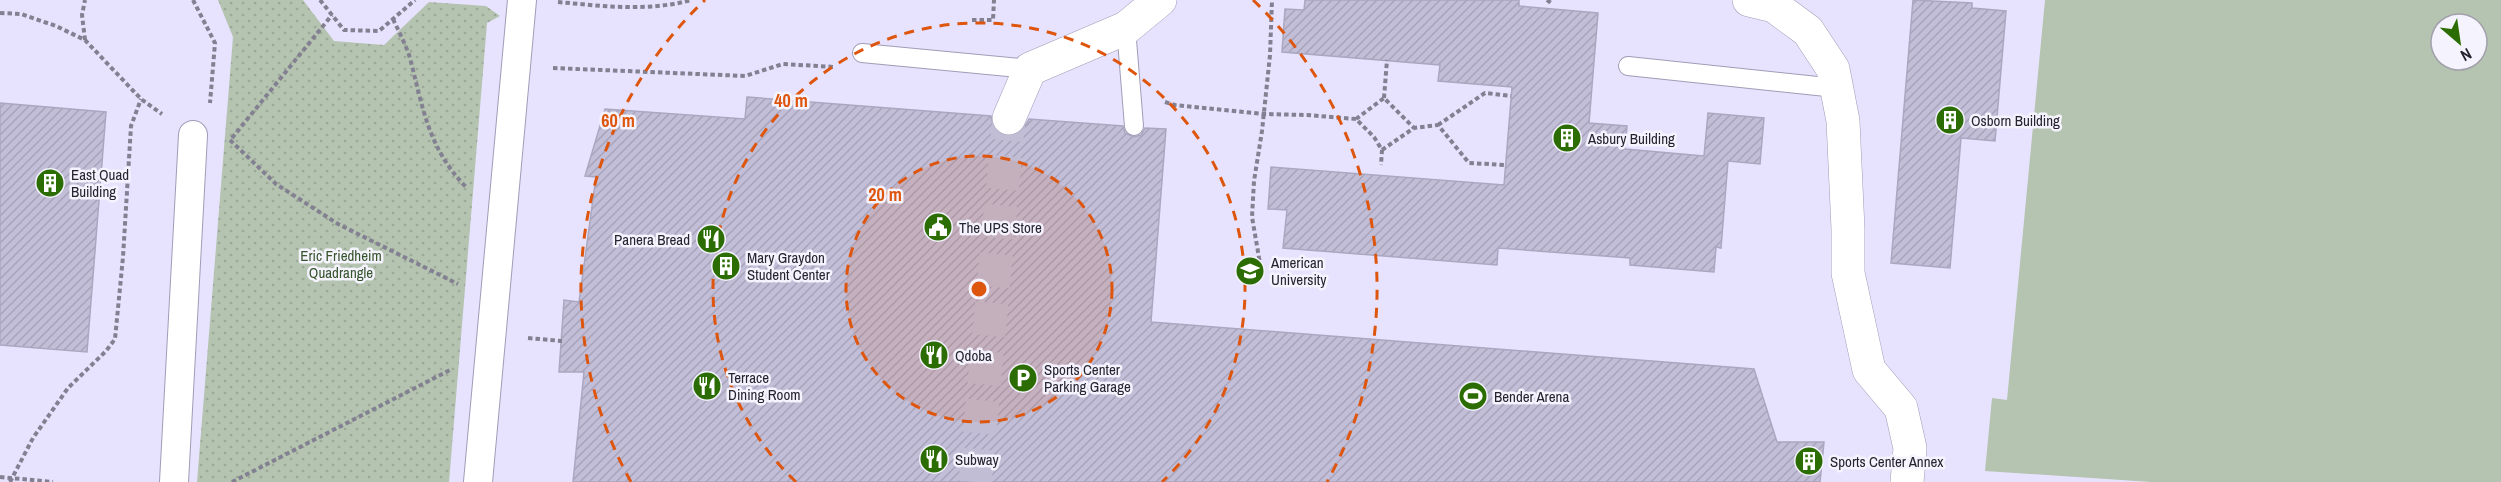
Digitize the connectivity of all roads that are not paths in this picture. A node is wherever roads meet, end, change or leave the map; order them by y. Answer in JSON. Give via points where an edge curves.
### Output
{"nodes":[{"id":1,"x":1160,"y":0,"type":"edge"},
{"id":2,"x":1749,"y":0,"type":"edge"},
{"id":3,"x":536,"y":1,"type":"edge"},
{"id":4,"x":1126,"y":28,"type":"junction"},
{"id":5,"x":862,"y":53,"type":"road end"},
{"id":6,"x":1628,"y":66,"type":"dead end"},
{"id":7,"x":1030,"y":69,"type":"junction"},
{"id":8,"x":1836,"y":88,"type":"junction"},
{"id":9,"x":1009,"y":118,"type":"tunnel mouth"},
{"id":10,"x":1134,"y":126,"type":"dead end"},
{"id":11,"x":200,"y":132,"type":"road end"},
{"id":12,"x":174,"y":482,"type":"edge"},
{"id":13,"x":478,"y":482,"type":"edge"},
{"id":14,"x":1908,"y":482,"type":"edge"}],
"edges":[{"from":1,"to":4,"type":"street"},
{"from":2,"to":8,"type":"street","via":[[1774,6],[1808,31],[1833,69]]},
{"from":3,"to":13,"type":"street","via":[[516,66]]},
{"from":4,"to":7,"type":"street"},
{"from":4,"to":10,"type":"lane"},
{"from":5,"to":7,"type":"lane"},
{"from":6,"to":8,"type":"lane"},
{"from":7,"to":9,"type":"street"},
{"from":8,"to":14,"type":"street","via":[[1843,121],[1848,273],[1869,370],[1901,408],[1910,448]]},
{"from":11,"to":12,"type":"street"}]}
